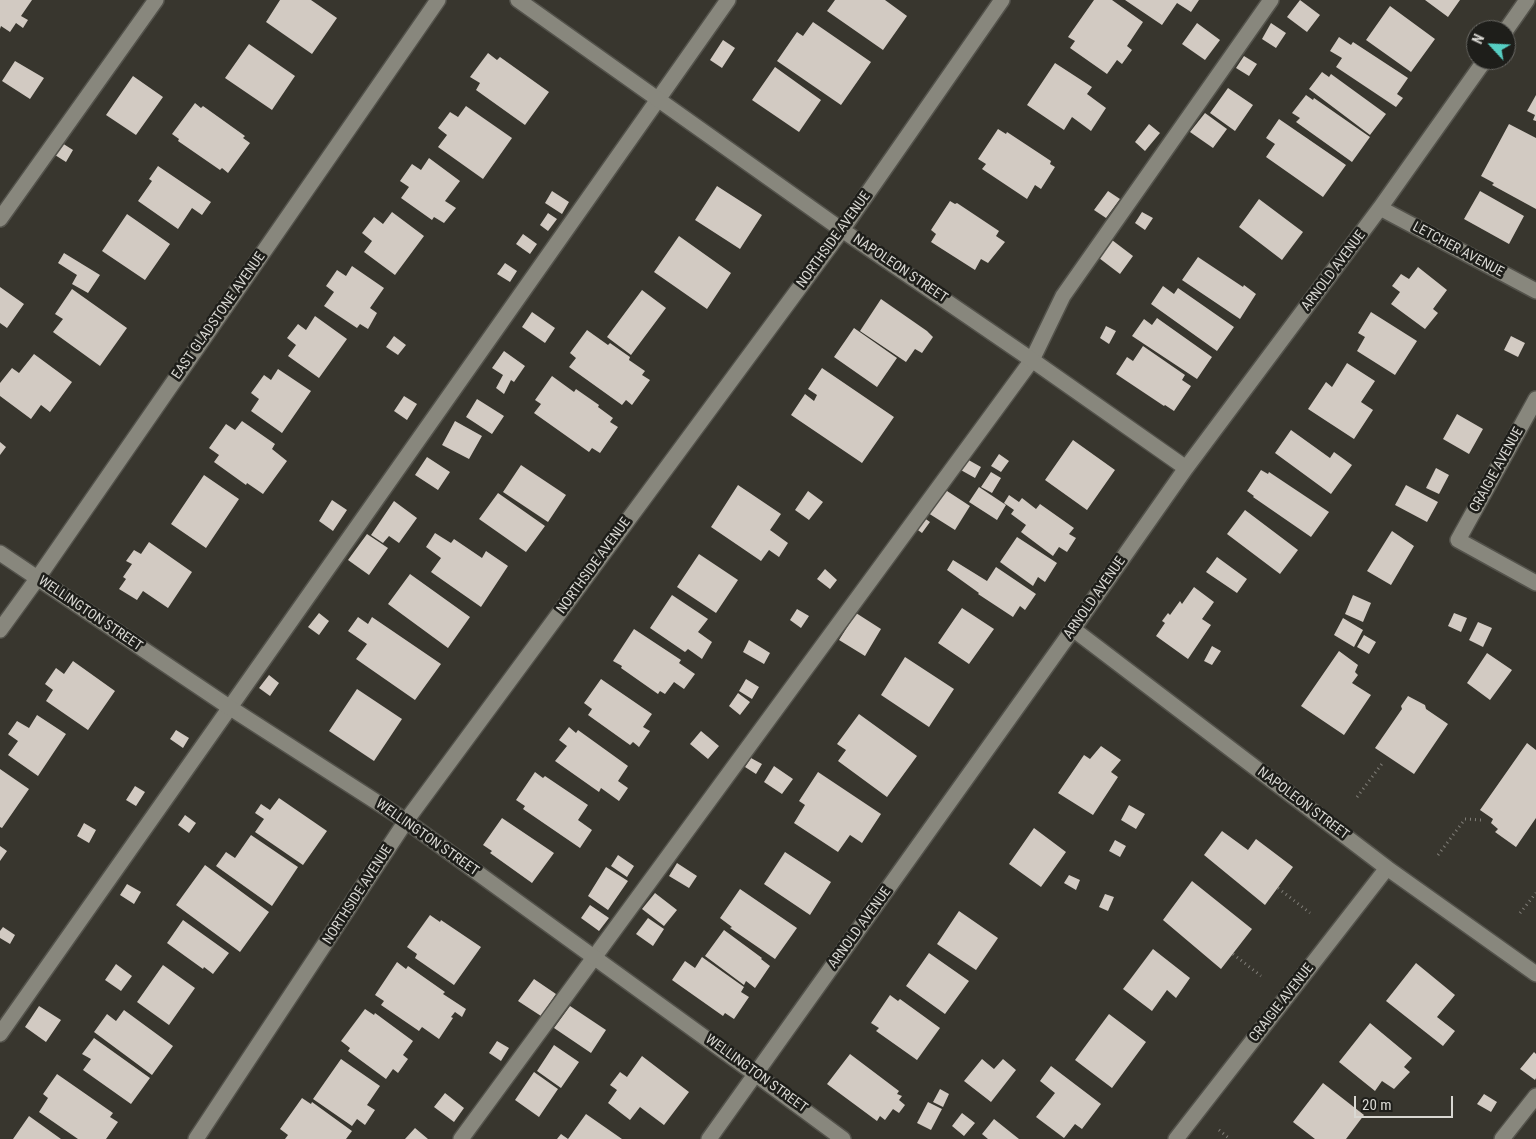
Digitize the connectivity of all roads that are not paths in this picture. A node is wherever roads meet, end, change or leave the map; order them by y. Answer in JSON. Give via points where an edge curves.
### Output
{"nodes":[{"id":1,"x":156,"y":0,"type":"edge"},
{"id":2,"x":438,"y":0,"type":"edge"},
{"id":3,"x":518,"y":0,"type":"edge"},
{"id":4,"x":728,"y":0,"type":"edge"},
{"id":5,"x":1002,"y":0,"type":"edge"},
{"id":6,"x":1271,"y":0,"type":"edge"},
{"id":7,"x":1527,"y":0,"type":"edge"},
{"id":8,"x":1513,"y":20,"type":"edge"},
{"id":9,"x":1478,"y":70,"type":"edge"},
{"id":10,"x":658,"y":100,"type":"junction"},
{"id":11,"x":1380,"y":208,"type":"junction"},
{"id":12,"x":0,"y":219,"type":"edge"},
{"id":13,"x":842,"y":230,"type":"junction"},
{"id":14,"x":1536,"y":291,"type":"edge"},
{"id":15,"x":1032,"y":360,"type":"junction"},
{"id":16,"x":1536,"y":399,"type":"edge"},
{"id":17,"x":1186,"y":468,"type":"junction"},
{"id":18,"x":0,"y":553,"type":"edge"},
{"id":19,"x":37,"y":579,"type":"junction"},
{"id":20,"x":1536,"y":583,"type":"edge"},
{"id":21,"x":1074,"y":629,"type":"junction"},
{"id":22,"x":0,"y":630,"type":"edge"},
{"id":23,"x":230,"y":707,"type":"junction"},
{"id":24,"x":406,"y":821,"type":"junction"},
{"id":25,"x":1387,"y":868,"type":"junction"},
{"id":26,"x":594,"y":957,"type":"junction"},
{"id":27,"x":1536,"y":974,"type":"edge"},
{"id":28,"x":0,"y":1034,"type":"edge"},
{"id":29,"x":755,"y":1074,"type":"junction"},
{"id":30,"x":1536,"y":1096,"type":"edge"},
{"id":31,"x":196,"y":1139,"type":"edge"},
{"id":32,"x":461,"y":1139,"type":"edge"},
{"id":33,"x":709,"y":1139,"type":"edge"},
{"id":34,"x":843,"y":1139,"type":"edge"},
{"id":35,"x":1176,"y":1139,"type":"edge"},
{"id":36,"x":1502,"y":1139,"type":"edge"}],
"edges":[{"from":1,"to":12,"type":"street"},
{"from":2,"to":19,"type":"street","name":"EAST GLADSTONE AVENUE"},
{"from":3,"to":10,"type":"street","name":"NAPOLEON STREET"},
{"from":4,"to":10,"type":"street"},
{"from":5,"to":13,"type":"street","name":"NORTHSIDE AVENUE"},
{"from":6,"to":15,"type":"street","via":[[1063,296]]},
{"from":7,"to":8,"type":"street"},
{"from":9,"to":11,"type":"street","name":"ARNOLD AVENUE"},
{"from":10,"to":13,"type":"street","name":"NAPOLEON STREET"},
{"from":10,"to":23,"type":"street"},
{"from":11,"to":14,"type":"street","name":"LETCHER AVENUE"},
{"from":11,"to":17,"type":"street","name":"ARNOLD AVENUE"},
{"from":13,"to":15,"type":"street","name":"NAPOLEON STREET"},
{"from":13,"to":24,"type":"street","name":"NORTHSIDE AVENUE"},
{"from":15,"to":17,"type":"street","name":"NAPOLEON STREET"},
{"from":15,"to":26,"type":"street"},
{"from":16,"to":20,"type":"street","name":"CRAIGIE AVENUE","via":[[1458,540]]},
{"from":17,"to":21,"type":"street","name":"ARNOLD AVENUE"},
{"from":18,"to":19,"type":"street","name":"WELLINGTON STREET"},
{"from":19,"to":22,"type":"street","name":"EAST GLADSTONE AVENUE"},
{"from":19,"to":23,"type":"street","name":"WELLINGTON STREET"},
{"from":21,"to":25,"type":"street","name":"NAPOLEON STREET"},
{"from":21,"to":29,"type":"street","name":"ARNOLD AVENUE"},
{"from":23,"to":24,"type":"street","name":"WELLINGTON STREET"},
{"from":23,"to":28,"type":"street"},
{"from":24,"to":26,"type":"street","name":"WELLINGTON STREET"},
{"from":24,"to":31,"type":"street","name":"NORTHSIDE AVENUE"},
{"from":25,"to":27,"type":"street","name":"NAPOLEON STREET"},
{"from":25,"to":35,"type":"street","name":"CRAIGIE AVENUE"},
{"from":26,"to":29,"type":"street","name":"WELLINGTON STREET"},
{"from":26,"to":32,"type":"street"},
{"from":29,"to":33,"type":"street","name":"ARNOLD AVENUE"},
{"from":29,"to":34,"type":"street","name":"WELLINGTON STREET"},
{"from":30,"to":36,"type":"street"}]}
